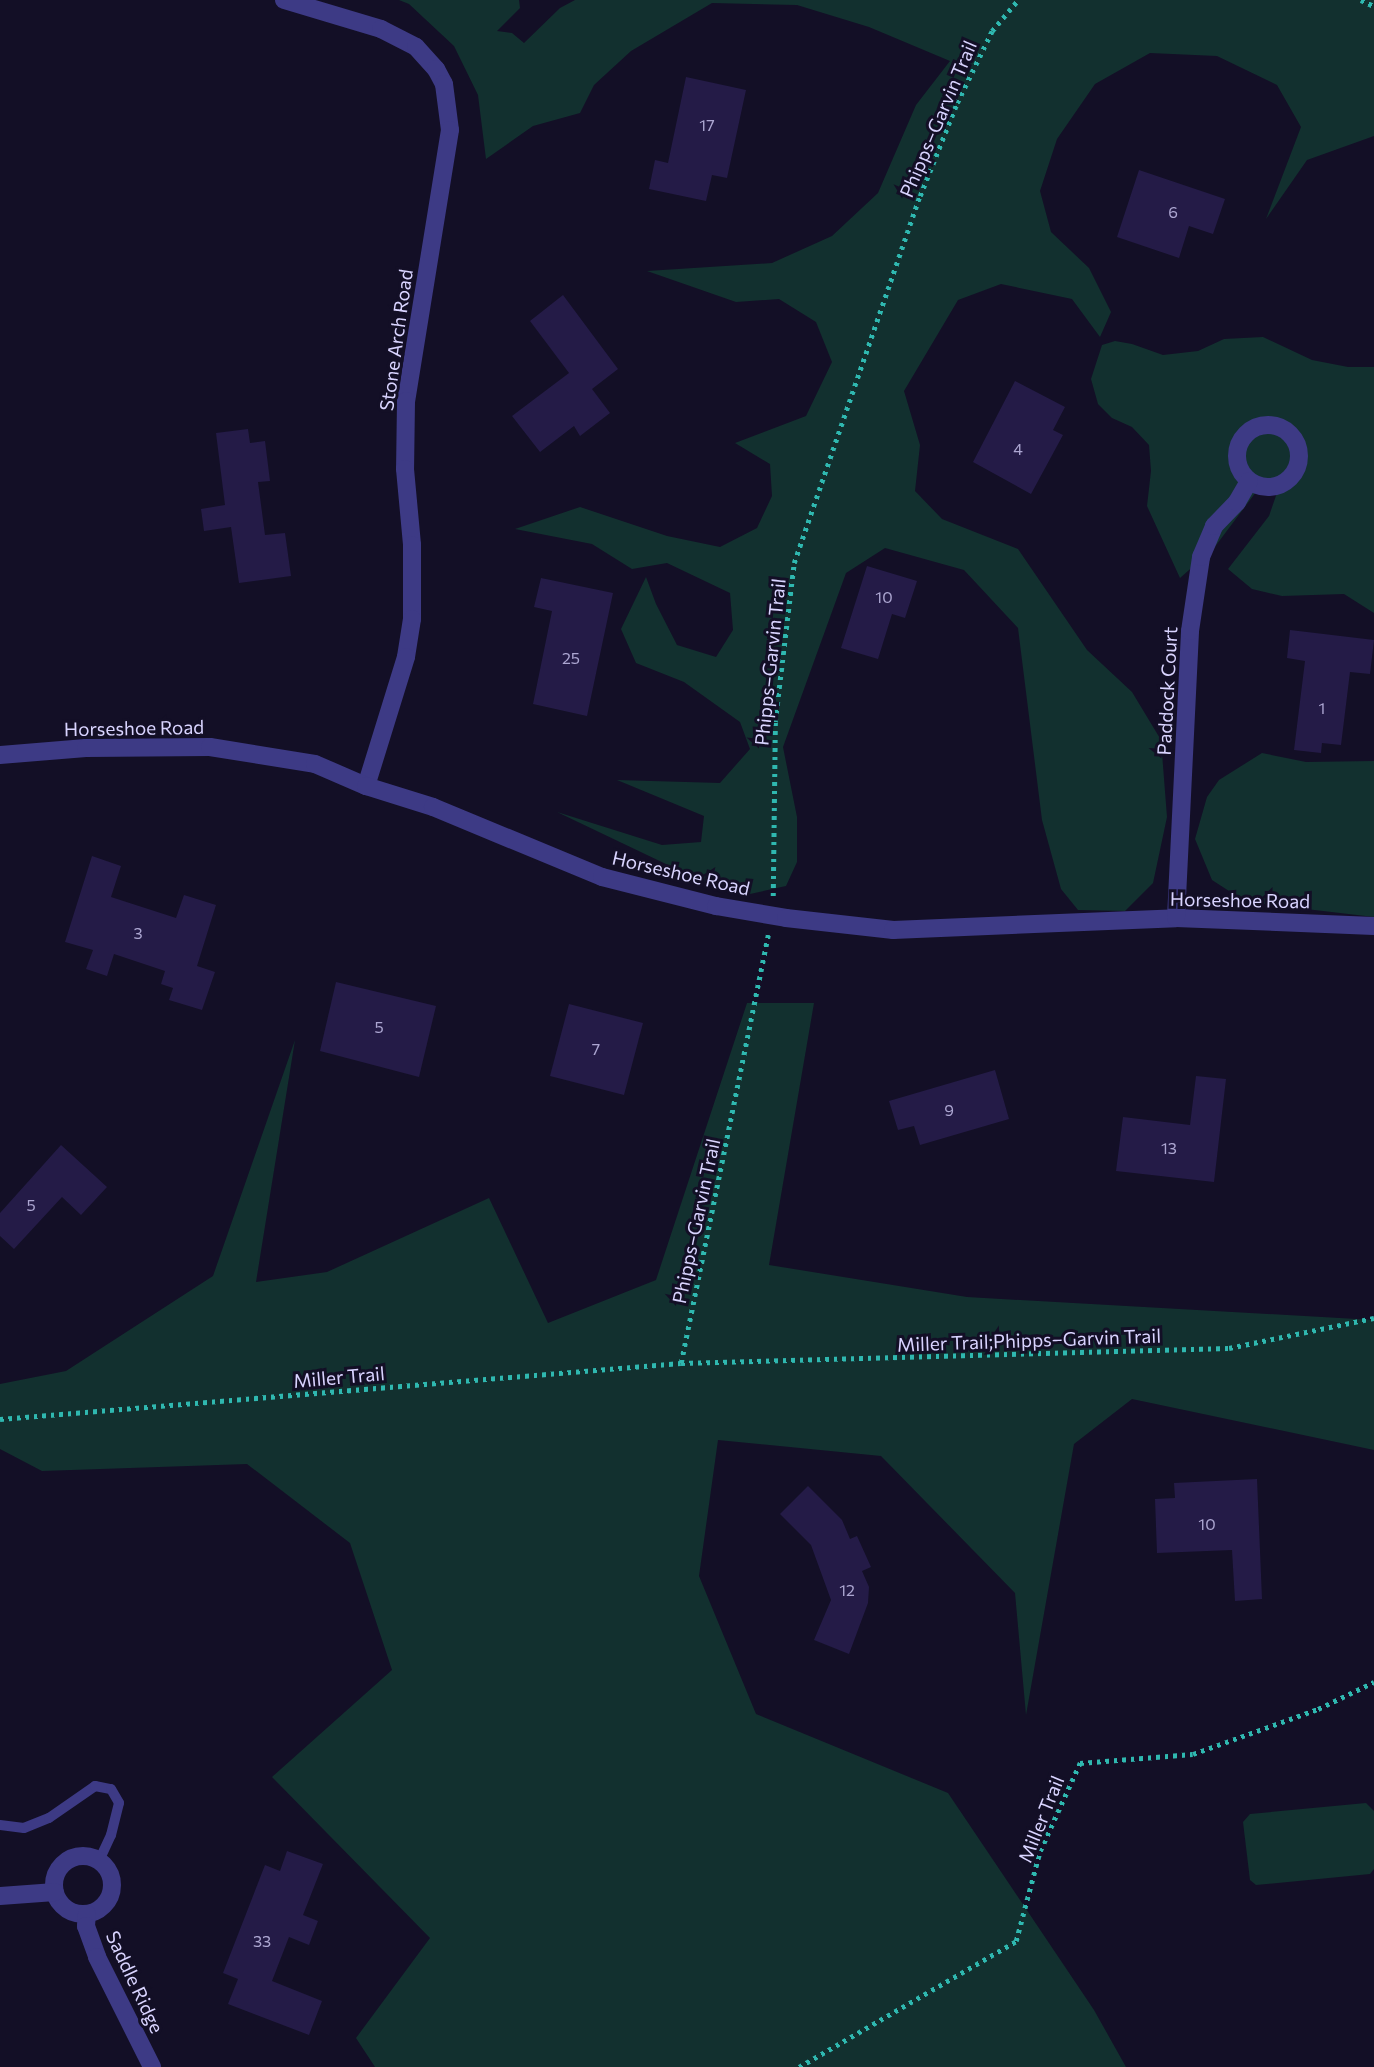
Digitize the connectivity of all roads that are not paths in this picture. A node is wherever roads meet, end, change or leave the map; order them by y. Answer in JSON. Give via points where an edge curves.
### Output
{"nodes":[{"id":1,"x":284,"y":0,"type":"edge"},
{"id":2,"x":1249,"y":481,"type":"dead end"},
{"id":3,"x":0,"y":755,"type":"edge"},
{"id":4,"x":366,"y":786,"type":"junction"},
{"id":5,"x":1176,"y":918,"type":"junction"},
{"id":6,"x":1374,"y":926,"type":"edge"},
{"id":7,"x":0,"y":1825,"type":"edge"},
{"id":8,"x":99,"y":1861,"type":"junction"},
{"id":9,"x":55,"y":1892,"type":"junction"},
{"id":10,"x":0,"y":1896,"type":"edge"},
{"id":11,"x":86,"y":1914,"type":"junction"},
{"id":12,"x":152,"y":2067,"type":"edge"}],
"edges":[{"from":1,"to":4,"type":"street","name":"Stone Arch Road","via":[[381,29],[416,47],[444,83],[450,130],[406,401],[412,619],[406,657]]},
{"from":2,"to":5,"type":"street","name":"Paddock Court","via":[[1214,526],[1201,557],[1190,631]]},
{"from":3,"to":4,"type":"street","name":"Horseshoe Road","via":[[86,748],[210,747],[316,764]]},
{"from":4,"to":5,"type":"street","name":"Horseshoe Road","via":[[433,807],[602,877],[716,906],[893,930]]},
{"from":5,"to":6,"type":"street","name":"Horseshoe Road"},
{"from":7,"to":8,"type":"lane","via":[[24,1828],[48,1818],[95,1786],[111,1789],[119,1803]]},
{"from":8,"to":9,"type":"street","via":[[89,1857],[67,1861],[55,1880]]},
{"from":8,"to":11,"type":"street","via":[[112,1879],[112,1891],[100,1909]]},
{"from":9,"to":10,"type":"street"},
{"from":9,"to":11,"type":"street","via":[[67,1910]]},
{"from":11,"to":12,"type":"street","name":"Saddle Ridge","via":[[97,1957]]}]}
